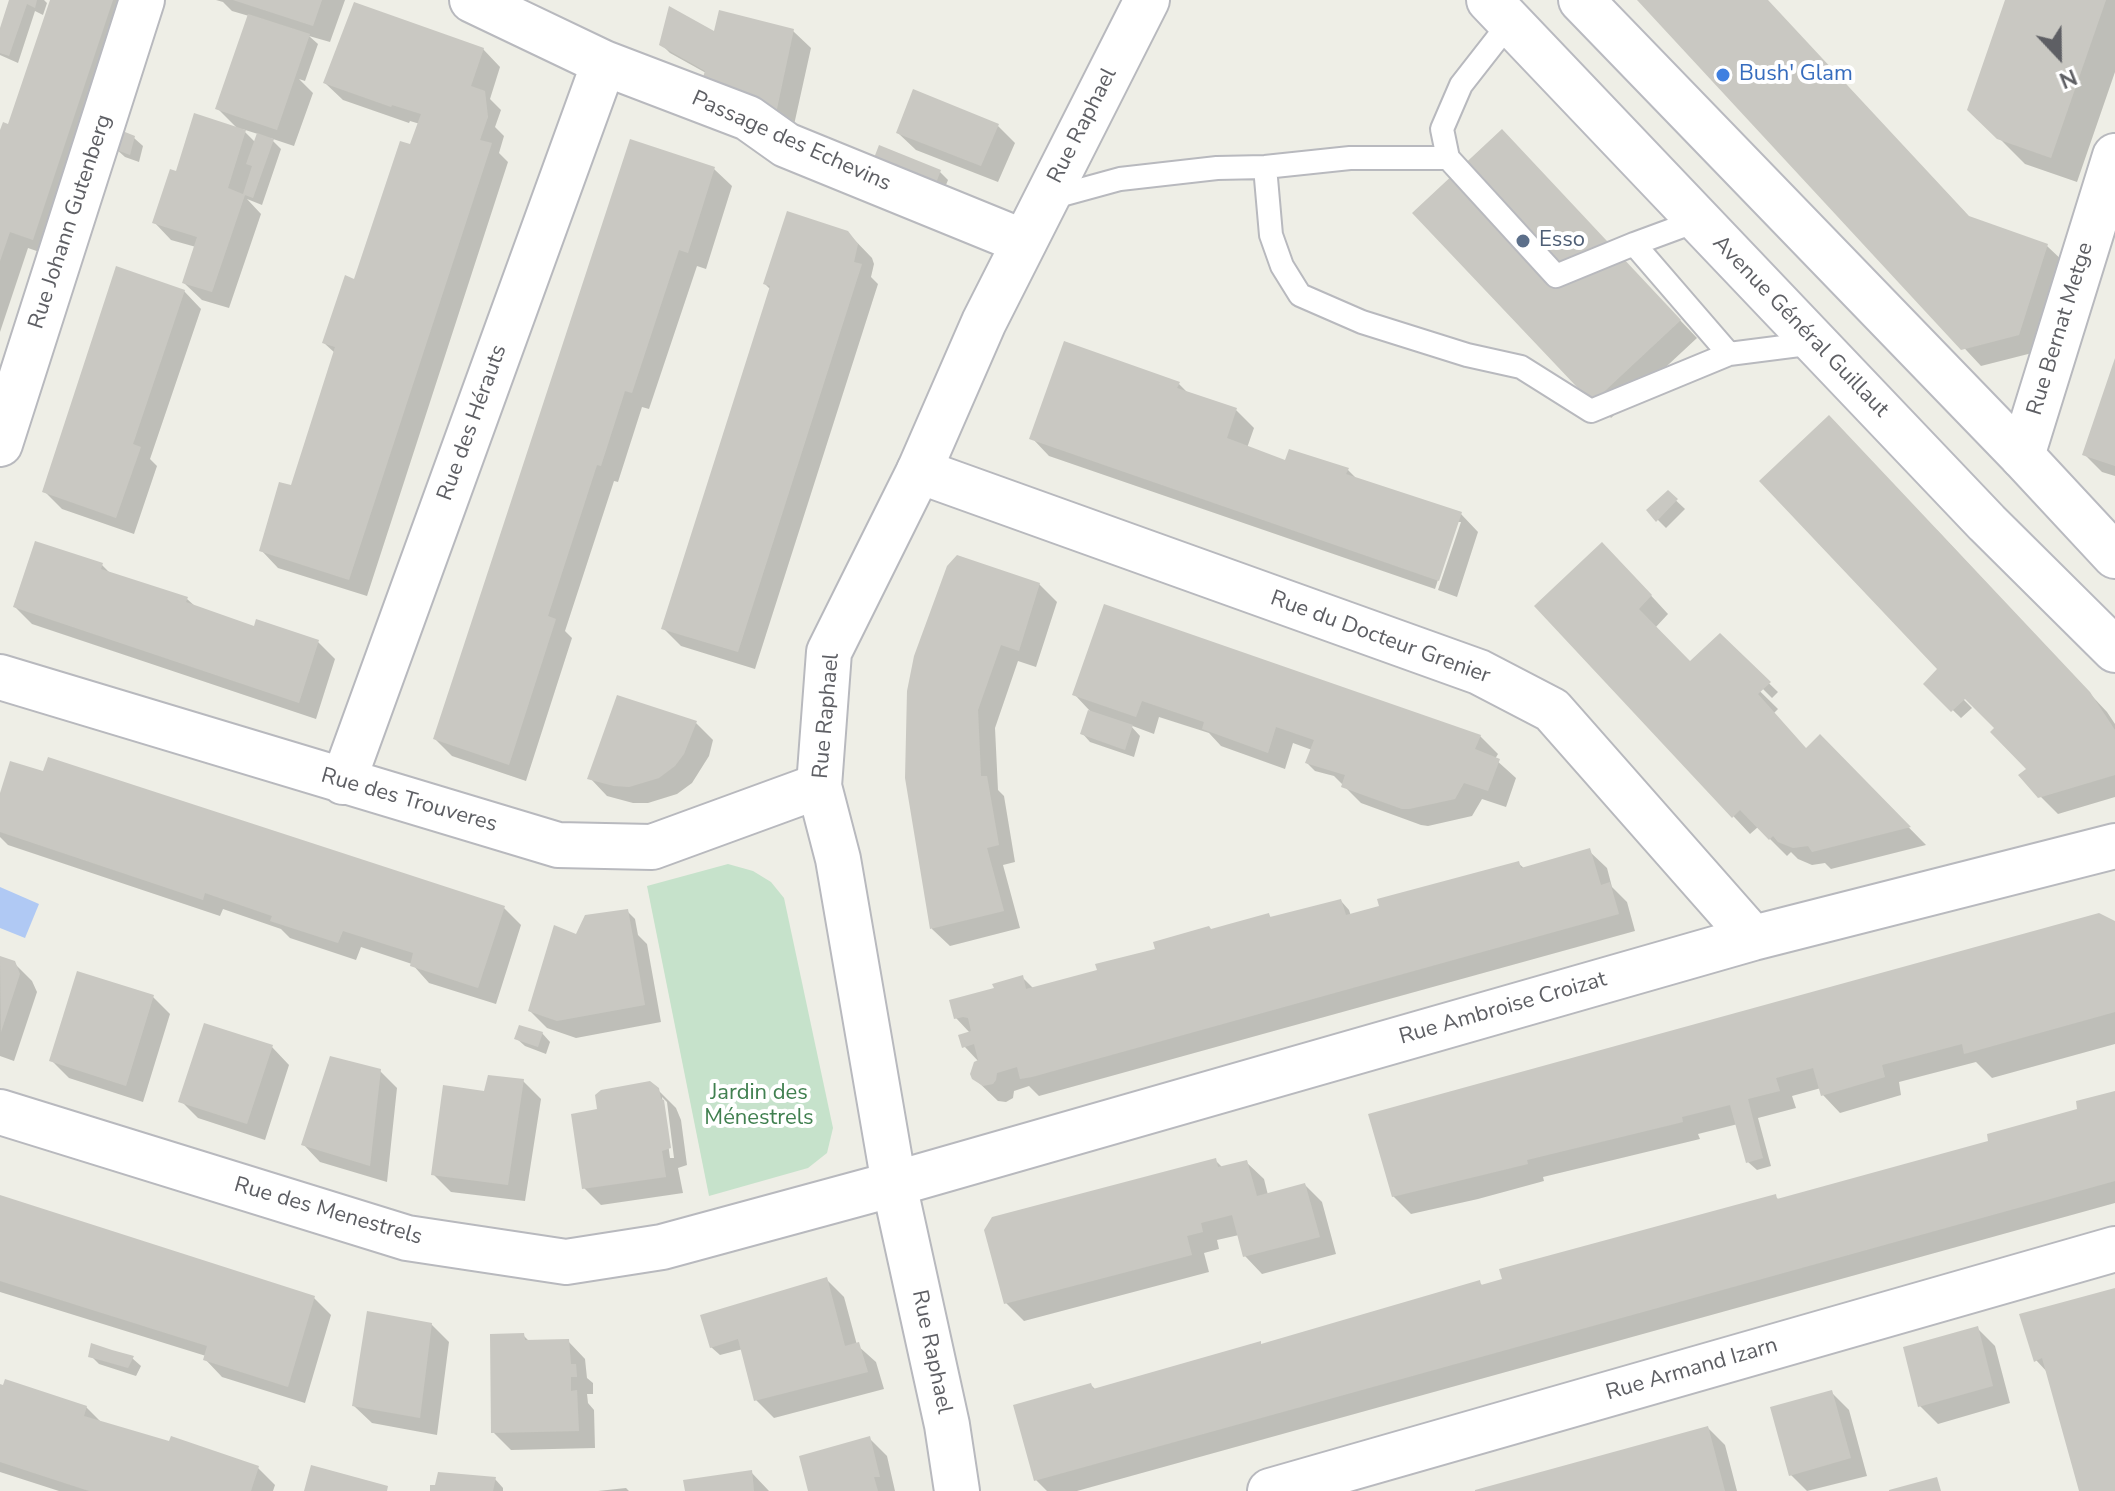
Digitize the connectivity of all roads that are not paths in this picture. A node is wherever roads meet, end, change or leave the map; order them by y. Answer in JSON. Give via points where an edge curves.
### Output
{"nodes":[{"id":1,"x":142,"y":0,"type":"edge"},
{"id":2,"x":472,"y":0,"type":"edge"},
{"id":3,"x":1147,"y":0,"type":"edge"},
{"id":4,"x":1581,"y":0,"type":"edge"},
{"id":5,"x":1500,"y":11,"type":"edge"},
{"id":6,"x":604,"y":63,"type":"junction"},
{"id":7,"x":2115,"y":156,"type":"edge"},
{"id":8,"x":1448,"y":158,"type":"junction"},
{"id":9,"x":1265,"y":167,"type":"junction"},
{"id":10,"x":1045,"y":200,"type":"junction"},
{"id":11,"x":1699,"y":220,"type":"junction"},
{"id":12,"x":1024,"y":242,"type":"junction"},
{"id":13,"x":1634,"y":244,"type":"junction"},
{"id":14,"x":1815,"y":343,"type":"junction"},
{"id":15,"x":1729,"y":354,"type":"junction"},
{"id":16,"x":0,"y":444,"type":"edge"},
{"id":17,"x":2022,"y":456,"type":"junction"},
{"id":18,"x":919,"y":471,"type":"junction"},
{"id":19,"x":2115,"y":556,"type":"edge"},
{"id":20,"x":2115,"y":650,"type":"edge"},
{"id":21,"x":0,"y":677,"type":"edge"},
{"id":22,"x":343,"y":782,"type":"junction"},
{"id":23,"x":819,"y":786,"type":"junction"},
{"id":24,"x":2115,"y":846,"type":"edge"},
{"id":25,"x":1753,"y":938,"type":"junction"},
{"id":26,"x":0,"y":1112,"type":"edge"},
{"id":27,"x":894,"y":1184,"type":"junction"},
{"id":28,"x":2115,"y":1249,"type":"edge"},
{"id":29,"x":957,"y":1491,"type":"edge"},
{"id":30,"x":1270,"y":1491,"type":"edge"}],
"edges":[{"from":1,"to":16,"type":"street","name":"Rue Johann Gutenberg"},
{"from":2,"to":6,"type":"street","name":"Passage des Echevins"},
{"from":3,"to":10,"type":"street","name":"Rue Raphael"},
{"from":4,"to":17,"type":"street"},
{"from":5,"to":8,"type":"lane","via":[[1442,129]]},
{"from":5,"to":11,"type":"street","name":"Avenue Général Guillaut"},
{"from":6,"to":12,"type":"street","name":"Passage des Echevins","via":[[748,118],[786,145]]},
{"from":6,"to":22,"type":"street","name":"Rue des Hérauts"},
{"from":7,"to":17,"type":"street","name":"Rue Bernat Metge"},
{"from":8,"to":9,"type":"lane","via":[[1350,158]]},
{"from":8,"to":13,"type":"lane","via":[[1556,276]]},
{"from":9,"to":10,"type":"lane","via":[[1120,179]]},
{"from":9,"to":15,"type":"lane","via":[[1271,235],[1300,295],[1362,322],[1521,367],[1591,411]]},
{"from":10,"to":12,"type":"street","name":"Rue Raphael"},
{"from":11,"to":13,"type":"lane"},
{"from":11,"to":14,"type":"street","name":"Avenue Général Guillaut"},
{"from":12,"to":18,"type":"street","name":"Rue Raphael"},
{"from":13,"to":15,"type":"lane"},
{"from":14,"to":15,"type":"lane"},
{"from":14,"to":20,"type":"street","name":"Avenue Général Guillaut"},
{"from":17,"to":19,"type":"street"},
{"from":18,"to":23,"type":"street","name":"Rue Raphael","via":[[829,652]]},
{"from":18,"to":25,"type":"street","name":"Rue du Docteur Grenier","via":[[1479,672],[1552,710]]},
{"from":21,"to":22,"type":"street","name":"Rue des Trouveres"},
{"from":22,"to":23,"type":"street","name":"Rue des Trouveres","via":[[558,845],[652,847]]},
{"from":23,"to":27,"type":"street","name":"Rue Raphael","via":[[838,859]]},
{"from":24,"to":25,"type":"street","name":"Rue Ambroise Croizat"},
{"from":25,"to":27,"type":"street","name":"Rue Ambroise Croizat"},
{"from":26,"to":27,"type":"street","name":"Rue des Menestrels","via":[[407,1238],[566,1262],[662,1247]]},
{"from":27,"to":29,"type":"street","name":"Rue Raphael"},
{"from":28,"to":30,"type":"street","name":"Rue Armand Izarn"}]}
